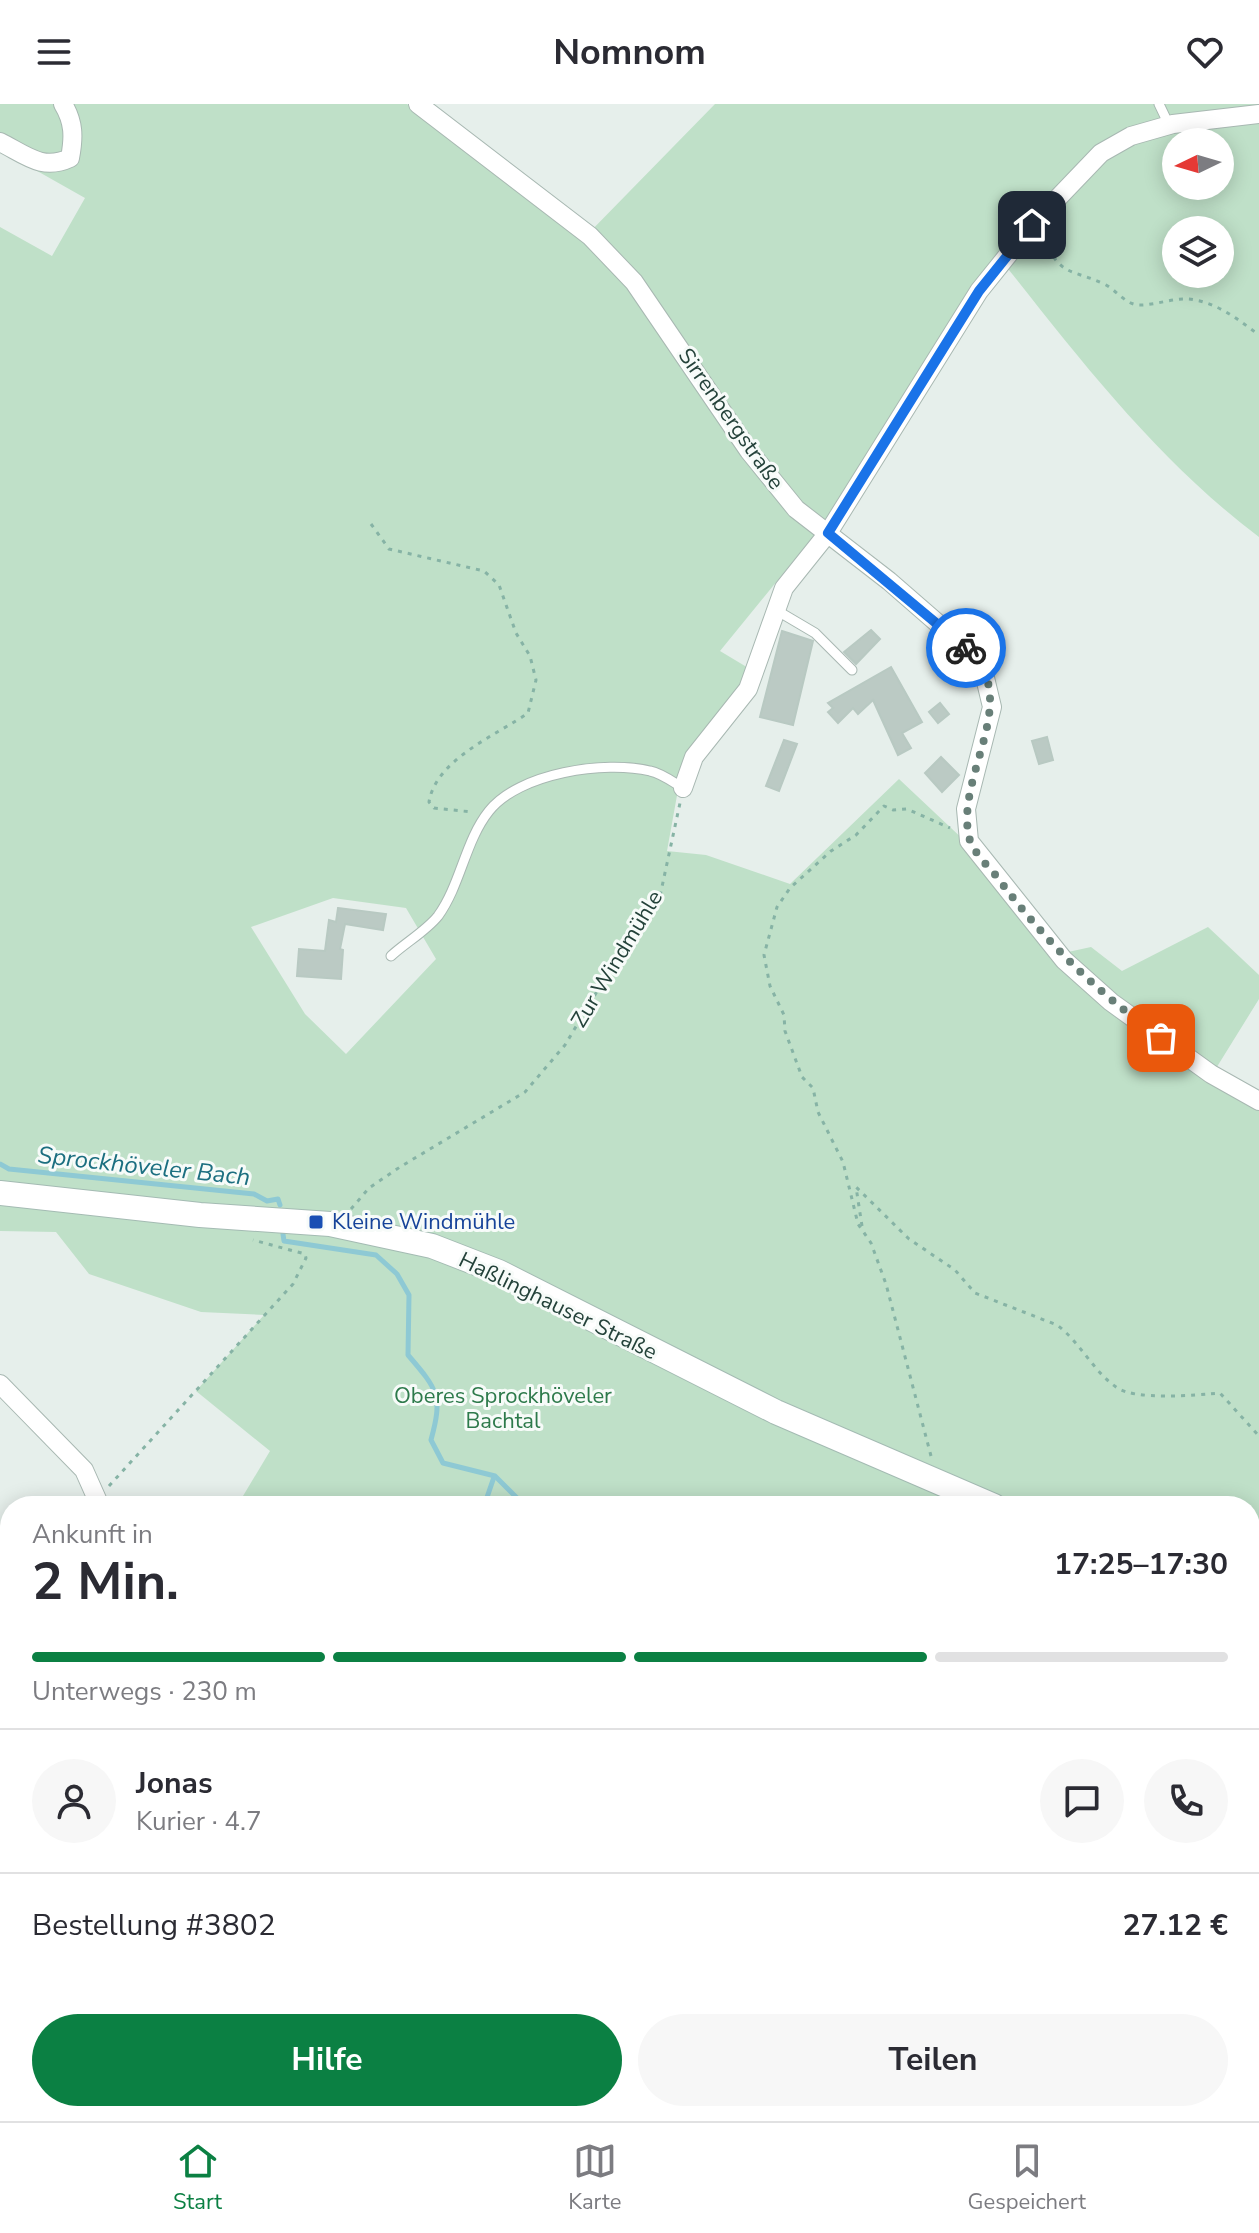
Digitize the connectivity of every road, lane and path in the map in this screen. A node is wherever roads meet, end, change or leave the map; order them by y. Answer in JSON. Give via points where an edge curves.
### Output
{"nodes":[{"id":1,"x":63,"y":104,"type":"edge"},
{"id":2,"x":418,"y":104,"type":"edge"},
{"id":3,"x":1159,"y":104,"type":"edge"},
{"id":4,"x":1259,"y":114,"type":"edge"},
{"id":5,"x":1169,"y":125,"type":"junction"},
{"id":6,"x":0,"y":142,"type":"edge"},
{"id":7,"x":1032,"y":225,"type":"junction"},
{"id":8,"x":1259,"y":335,"type":"edge"},
{"id":9,"x":371,"y":524,"type":"dead end"},
{"id":10,"x":828,"y":533,"type":"junction"},
{"id":11,"x":776,"y":610,"type":"junction"},
{"id":12,"x":852,"y":670,"type":"dead end"},
{"id":13,"x":683,"y":788,"type":"junction"},
{"id":14,"x":488,"y":812,"type":"junction"},
{"id":15,"x":969,"y":841,"type":"junction"},
{"id":16,"x":391,"y":956,"type":"dead end"},
{"id":17,"x":1259,"y":1101,"type":"edge"},
{"id":18,"x":0,"y":1193,"type":"edge"},
{"id":19,"x":330,"y":1224,"type":"junction"},
{"id":20,"x":864,"y":1234,"type":"junction"},
{"id":21,"x":254,"y":1240,"type":"dead end"},
{"id":22,"x":0,"y":1384,"type":"edge"},
{"id":23,"x":1259,"y":1436,"type":"edge"},
{"id":24,"x":945,"y":1486,"type":"junction"},
{"id":25,"x":94,"y":1496,"type":"edge"},
{"id":26,"x":103,"y":1496,"type":"edge"},
{"id":27,"x":970,"y":1496,"type":"edge"}],
"edges":[{"from":1,"to":6,"type":"street","via":[[74,139],[70,158],[55,165],[39,163]]},
{"from":2,"to":10,"type":"street","name":"Sirrenbergstraße","via":[[590,236],[634,282],[770,479],[796,509]]},
{"from":3,"to":5,"type":"lane"},
{"from":4,"to":5,"type":"street"},
{"from":5,"to":7,"type":"street","via":[[1131,136],[1101,153]]},
{"from":7,"to":8,"type":"path","via":[[1050,254],[1073,275],[1102,283],[1136,305],[1195,299]]},
{"from":7,"to":10,"type":"street","via":[[979,291]]},
{"from":9,"to":14,"type":"path","via":[[389,549],[484,571],[499,585],[530,656],[536,680],[528,713],[457,761],[430,795],[434,808]]},
{"from":10,"to":11,"type":"street","via":[[784,588]]},
{"from":10,"to":15,"type":"street","name":"Sirrenbergstraße","via":[[981,661],[992,707],[966,809]]},
{"from":11,"to":12,"type":"lane","via":[[815,633]]},
{"from":11,"to":13,"type":"street","via":[[748,689],[694,757]]},
{"from":13,"to":14,"type":"lane","via":[[651,771],[561,773],[522,785]]},
{"from":13,"to":19,"type":"path","name":"Zur Windmühle","via":[[660,896],[565,1045],[525,1092],[389,1174]]},
{"from":14,"to":16,"type":"lane","via":[[437,917]]},
{"from":15,"to":17,"type":"street","via":[[1054,948],[1099,992],[1211,1074]]},
{"from":15,"to":20,"type":"path","via":[[925,816],[884,806],[790,888],[765,941],[765,967],[785,1031],[843,1162]]},
{"from":18,"to":19,"type":"main road","name":"Haßlinghauser Straße"},
{"from":19,"to":24,"type":"main road","name":"Haßlinghauser Straße","via":[[432,1246],[499,1272],[776,1412]]},
{"from":20,"to":23,"type":"path","via":[[856,1187],[975,1293],[1068,1333],[1114,1387],[1126,1393],[1171,1396],[1220,1393]]},
{"from":20,"to":24,"type":"path","via":[[886,1284],[934,1469]]},
{"from":21,"to":26,"type":"path","via":[[305,1254],[293,1284]]},
{"from":22,"to":25,"type":"street","via":[[84,1470]]},
{"from":24,"to":27,"type":"main road","name":"Haßlinghauser Straße"}]}
